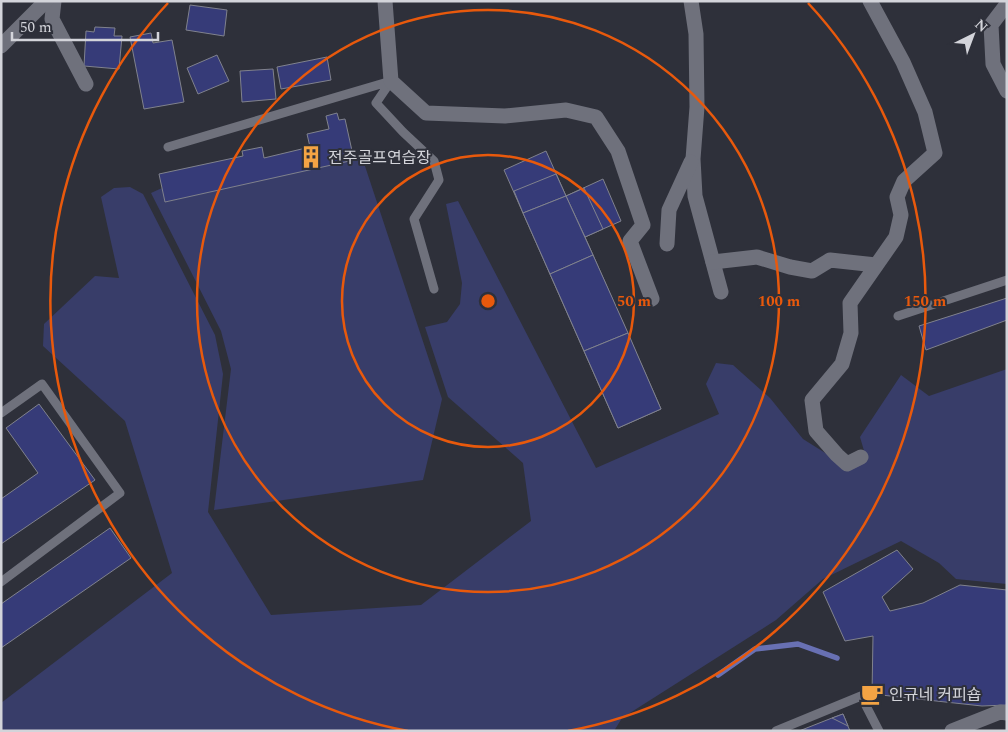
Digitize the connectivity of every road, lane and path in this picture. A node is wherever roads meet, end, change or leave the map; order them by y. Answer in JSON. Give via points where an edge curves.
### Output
{"nodes":[{"id":1,"x":46,"y":1,"type":"edge"},
{"id":2,"x":54,"y":1,"type":"edge"},
{"id":3,"x":385,"y":1,"type":"edge"},
{"id":4,"x":691,"y":1,"type":"edge"},
{"id":5,"x":870,"y":1,"type":"edge"},
{"id":6,"x":1007,"y":4,"type":"edge"},
{"id":7,"x":1,"y":46,"type":"edge"},
{"id":8,"x":391,"y":82,"type":"junction"},
{"id":9,"x":86,"y":84,"type":"dead end"},
{"id":10,"x":1007,"y":91,"type":"edge"},
{"id":11,"x":168,"y":147,"type":"dead end"},
{"id":12,"x":693,"y":159,"type":"junction"},
{"id":13,"x":667,"y":244,"type":"dead end"},
{"id":14,"x":713,"y":262,"type":"junction"},
{"id":15,"x":876,"y":264,"type":"junction"},
{"id":16,"x":1007,"y":280,"type":"edge"},
{"id":17,"x":434,"y":289,"type":"dead end"},
{"id":18,"x":720,"y":292,"type":"dead end"},
{"id":19,"x":652,"y":299,"type":"dead end"},
{"id":20,"x":898,"y":316,"type":"dead end"},
{"id":21,"x":1,"y":413,"type":"edge"},
{"id":22,"x":861,"y":457,"type":"dead end"},
{"id":23,"x":1,"y":582,"type":"edge"},
{"id":24,"x":1007,"y":713,"type":"edge"},
{"id":25,"x":776,"y":731,"type":"edge"},
{"id":26,"x":879,"y":731,"type":"edge"},
{"id":27,"x":952,"y":731,"type":"edge"}],
"edges":[{"from":1,"to":7,"type":"street"},
{"from":2,"to":9,"type":"street","via":[[52,20]]},
{"from":3,"to":8,"type":"street"},
{"from":4,"to":12,"type":"street","via":[[696,34],[697,98]]},
{"from":5,"to":15,"type":"street","via":[[926,112],[935,153],[904,181],[897,197],[901,215],[896,237]]},
{"from":6,"to":10,"type":"street","via":[[991,25],[993,64]]},
{"from":8,"to":11,"type":"lane"},
{"from":8,"to":17,"type":"lane","via":[[376,103],[434,161],[439,180],[414,219]]},
{"from":8,"to":19,"type":"street","via":[[426,113],[505,116],[566,110],[596,117],[618,151],[643,225],[630,241]]},
{"from":12,"to":13,"type":"street","via":[[668,210]]},
{"from":12,"to":14,"type":"street","via":[[695,196]]},
{"from":14,"to":15,"type":"street","via":[[757,257],[812,271],[830,260]]},
{"from":14,"to":18,"type":"street"},
{"from":15,"to":22,"type":"street","via":[[850,303],[851,333],[842,364],[812,400],[816,432],[847,464]]},
{"from":16,"to":20,"type":"lane"},
{"from":21,"to":23,"type":"lane","via":[[42,384],[120,493]]},
{"from":24,"to":27,"type":"street","via":[[1000,712]]},
{"from":25,"to":26,"type":"lane","via":[[861,696]]}]}
